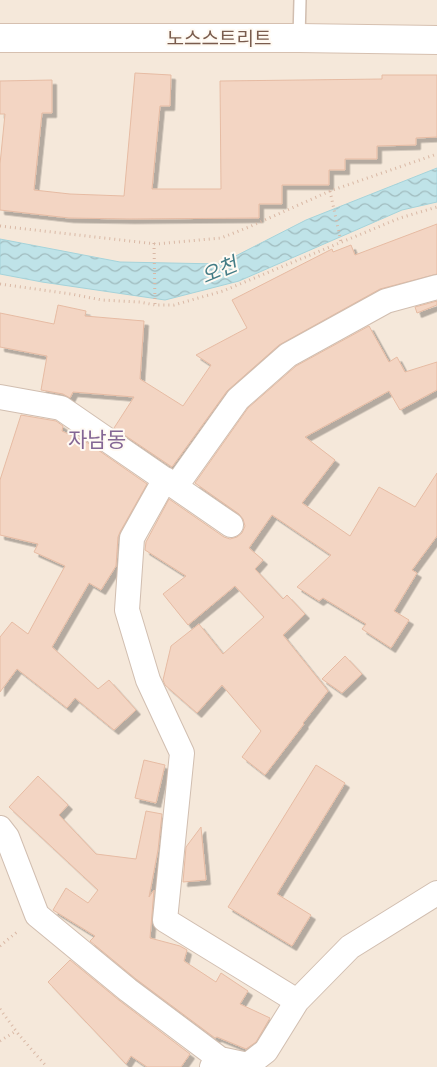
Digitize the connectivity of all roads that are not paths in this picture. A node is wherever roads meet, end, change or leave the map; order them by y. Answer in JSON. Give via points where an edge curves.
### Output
{"nodes":[{"id":1,"x":300,"y":0,"type":"edge"},
{"id":2,"x":0,"y":38,"type":"edge"},
{"id":3,"x":299,"y":38,"type":"junction"},
{"id":4,"x":437,"y":40,"type":"edge"},
{"id":5,"x":437,"y":287,"type":"edge"},
{"id":6,"x":0,"y":397,"type":"edge"},
{"id":7,"x":170,"y":483,"type":"junction"},
{"id":8,"x":231,"y":525,"type":"dead end"},
{"id":9,"x":0,"y":828,"type":"edge"},
{"id":10,"x":437,"y":893,"type":"edge"},
{"id":11,"x":297,"y":1001,"type":"junction"},
{"id":12,"x":216,"y":1063,"type":"edge"}],
"edges":[{"from":1,"to":3,"type":"lane"},
{"from":2,"to":3,"type":"main road","name":"노스스트리트"},
{"from":3,"to":4,"type":"main road","name":"노스스트리트"},
{"from":5,"to":7,"type":"street","via":[[386,301],[288,356],[238,399]]},
{"from":6,"to":7,"type":"street","via":[[61,408]]},
{"from":7,"to":8,"type":"street"},
{"from":7,"to":11,"type":"street","via":[[132,538],[127,610],[148,680],[182,753],[165,920]]},
{"from":9,"to":12,"type":"street","via":[[37,915]]},
{"from":10,"to":11,"type":"street","via":[[350,947]]},
{"from":11,"to":12,"type":"street","via":[[266,1050],[248,1065]]}]}
